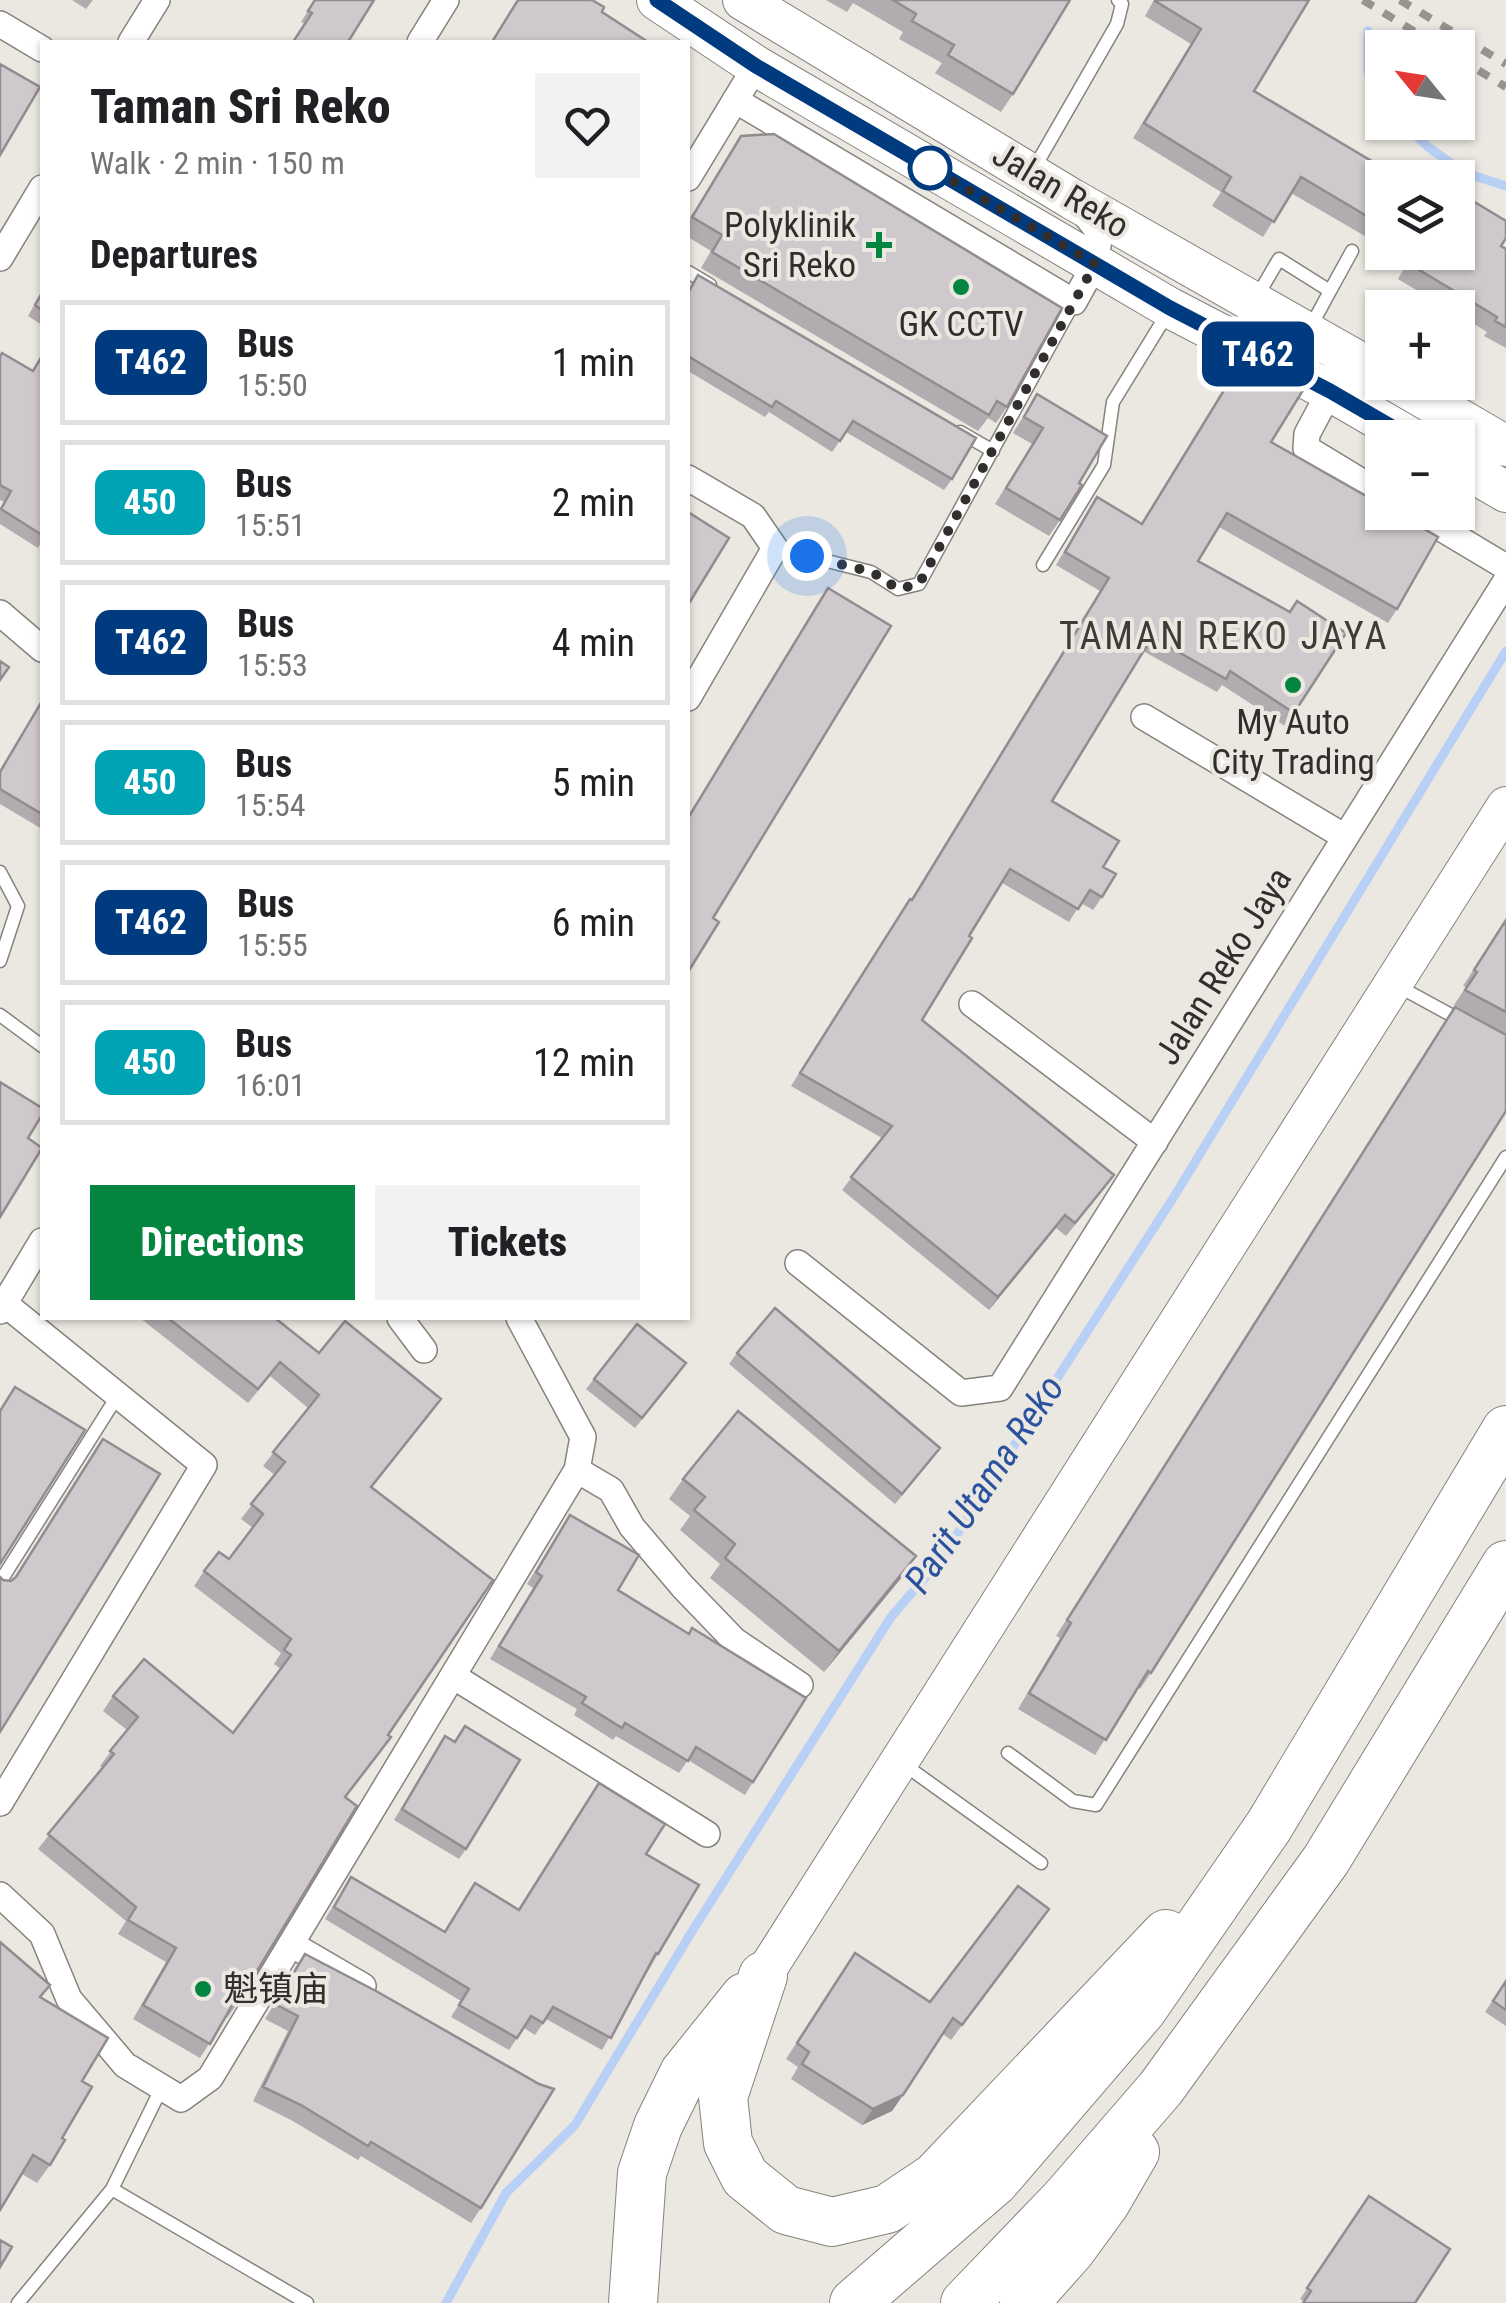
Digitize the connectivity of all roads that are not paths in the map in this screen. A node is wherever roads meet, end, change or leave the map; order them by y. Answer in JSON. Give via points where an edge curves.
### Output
{"nodes":[{"id":1,"x":157,"y":0,"type":"edge"},
{"id":2,"x":446,"y":0,"type":"edge"},
{"id":3,"x":657,"y":0,"type":"edge"},
{"id":4,"x":743,"y":0,"type":"edge"},
{"id":5,"x":1118,"y":0,"type":"edge"},
{"id":6,"x":0,"y":24,"type":"edge"},
{"id":7,"x":132,"y":40,"type":"edge"},
{"id":8,"x":421,"y":40,"type":"edge"},
{"id":9,"x":40,"y":47,"type":"edge"},
{"id":10,"x":745,"y":83,"type":"junction"},
{"id":11,"x":1031,"y":174,"type":"junction"},
{"id":12,"x":690,"y":175,"type":"edge"},
{"id":13,"x":40,"y":191,"type":"edge"},
{"id":14,"x":1072,"y":199,"type":"junction"},
{"id":15,"x":1352,"y":252,"type":"dead end"},
{"id":16,"x":0,"y":258,"type":"edge"},
{"id":17,"x":1095,"y":264,"type":"junction"},
{"id":18,"x":690,"y":273,"type":"edge"},
{"id":19,"x":1330,"y":291,"type":"junction"},
{"id":20,"x":722,"y":292,"type":"edge"},
{"id":21,"x":1074,"y":302,"type":"junction"},
{"id":22,"x":1254,"y":302,"type":"junction"},
{"id":23,"x":1170,"y":308,"type":"junction"},
{"id":24,"x":1308,"y":332,"type":"junction"},
{"id":25,"x":1365,"y":365,"type":"edge"},
{"id":26,"x":1330,"y":391,"type":"junction"},
{"id":27,"x":1427,"y":400,"type":"edge"},
{"id":28,"x":1381,"y":420,"type":"edge"},
{"id":29,"x":942,"y":421,"type":"edge"},
{"id":30,"x":1506,"y":446,"type":"edge"},
{"id":31,"x":992,"y":451,"type":"junction"},
{"id":32,"x":1475,"y":474,"type":"edge"},
{"id":33,"x":690,"y":479,"type":"edge"},
{"id":34,"x":1365,"y":484,"type":"edge"},
{"id":35,"x":1506,"y":492,"type":"edge"},
{"id":36,"x":1444,"y":530,"type":"edge"},
{"id":37,"x":774,"y":548,"type":"junction"},
{"id":38,"x":1044,"y":565,"type":"dead end"},
{"id":39,"x":1506,"y":567,"type":"edge"},
{"id":40,"x":1506,"y":581,"type":"edge"},
{"id":41,"x":0,"y":614,"type":"edge"},
{"id":42,"x":40,"y":647,"type":"edge"},
{"id":43,"x":690,"y":695,"type":"edge"},
{"id":44,"x":1144,"y":718,"type":"dead end"},
{"id":45,"x":1506,"y":806,"type":"edge"},
{"id":46,"x":1345,"y":838,"type":"junction"},
{"id":47,"x":0,"y":872,"type":"edge"},
{"id":48,"x":0,"y":961,"type":"edge"},
{"id":49,"x":1394,"y":984,"type":"junction"},
{"id":50,"x":972,"y":1004,"type":"dead end"},
{"id":51,"x":0,"y":1015,"type":"edge"},
{"id":52,"x":1474,"y":1028,"type":"edge"},
{"id":53,"x":40,"y":1045,"type":"edge"},
{"id":54,"x":1154,"y":1142,"type":"junction"},
{"id":55,"x":1506,"y":1158,"type":"edge"},
{"id":56,"x":40,"y":1245,"type":"edge"},
{"id":57,"x":798,"y":1263,"type":"dead end"},
{"id":58,"x":2,"y":1308,"type":"edge"},
{"id":59,"x":402,"y":1320,"type":"edge"},
{"id":60,"x":520,"y":1320,"type":"edge"},
{"id":61,"x":424,"y":1350,"type":"dead end"},
{"id":62,"x":118,"y":1394,"type":"junction"},
{"id":63,"x":1506,"y":1430,"type":"edge"},
{"id":64,"x":577,"y":1470,"type":"junction"},
{"id":65,"x":1506,"y":1565,"type":"edge"},
{"id":66,"x":0,"y":1582,"type":"edge"},
{"id":67,"x":453,"y":1676,"type":"junction"},
{"id":68,"x":800,"y":1685,"type":"dead end"},
{"id":69,"x":1008,"y":1753,"type":"dead end"},
{"id":70,"x":900,"y":1761,"type":"junction"},
{"id":71,"x":0,"y":1803,"type":"edge"},
{"id":72,"x":1269,"y":1826,"type":"junction"},
{"id":73,"x":707,"y":1834,"type":"dead end"},
{"id":74,"x":1041,"y":1862,"type":"dead end"},
{"id":75,"x":0,"y":1895,"type":"edge"},
{"id":76,"x":291,"y":1944,"type":"junction"},
{"id":77,"x":763,"y":1976,"type":"junction"},
{"id":78,"x":389,"y":2000,"type":"edge"},
{"id":79,"x":162,"y":2087,"type":"junction"},
{"id":80,"x":1162,"y":2088,"type":"junction"},
{"id":81,"x":112,"y":2188,"type":"junction"},
{"id":82,"x":18,"y":2303,"type":"edge"},
{"id":83,"x":307,"y":2303,"type":"edge"},
{"id":84,"x":632,"y":2303,"type":"edge"},
{"id":85,"x":854,"y":2303,"type":"edge"},
{"id":86,"x":964,"y":2303,"type":"edge"},
{"id":87,"x":1024,"y":2303,"type":"edge"}],
"edges":[{"from":1,"to":7,"type":"street"},
{"from":2,"to":8,"type":"street"},
{"from":3,"to":10,"type":"main road","name":"Jalan Reko"},
{"from":4,"to":11,"type":"main road","name":"Jalan Reko"},
{"from":5,"to":11,"type":"lane","via":[[1118,24]]},
{"from":6,"to":9,"type":"street"},
{"from":10,"to":12,"type":"street"},
{"from":10,"to":17,"type":"main road","name":"Jalan Reko"},
{"from":10,"to":21,"type":"street"},
{"from":11,"to":14,"type":"main road","name":"Jalan Reko"},
{"from":13,"to":16,"type":"street"},
{"from":14,"to":17,"type":"street","via":[[1100,234]]},
{"from":14,"to":22,"type":"main road","name":"Jalan Reko"},
{"from":15,"to":19,"type":"lane"},
{"from":17,"to":21,"type":"street"},
{"from":17,"to":23,"type":"main road","name":"Jalan Reko"},
{"from":18,"to":20,"type":"lane"},
{"from":19,"to":22,"type":"lane","via":[[1279,259]]},
{"from":19,"to":24,"type":"lane"},
{"from":21,"to":31,"type":"lane"},
{"from":22,"to":24,"type":"main road","name":"Jalan Reko"},
{"from":23,"to":26,"type":"main road","name":"Jalan Reko"},
{"from":23,"to":38,"type":"lane","via":[[1113,402],[1104,466]]},
{"from":24,"to":25,"type":"main road","name":"Jalan Reko"},
{"from":26,"to":28,"type":"main road","name":"Jalan Reko"},
{"from":26,"to":34,"type":"street","via":[[1306,448]]},
{"from":27,"to":30,"type":"main road"},
{"from":29,"to":31,"type":"lane"},
{"from":31,"to":37,"type":"lane","via":[[919,584],[898,589],[872,572]]},
{"from":32,"to":35,"type":"main road"},
{"from":33,"to":37,"type":"street","via":[[753,516]]},
{"from":36,"to":39,"type":"street"},
{"from":37,"to":43,"type":"street"},
{"from":40,"to":46,"type":"street","name":"Jalan Reko Jaya"},
{"from":41,"to":42,"type":"street"},
{"from":44,"to":46,"type":"street"},
{"from":45,"to":49,"type":"street"},
{"from":46,"to":54,"type":"street","name":"Jalan Reko Jaya"},
{"from":47,"to":48,"type":"lane","via":[[18,906]]},
{"from":49,"to":52,"type":"lane"},
{"from":49,"to":70,"type":"street"},
{"from":50,"to":54,"type":"street"},
{"from":51,"to":53,"type":"lane"},
{"from":54,"to":57,"type":"street","name":"Jalan Reko Jaya","via":[[1000,1388],[961,1393]]},
{"from":55,"to":69,"type":"lane","via":[[1096,1804],[1073,1801]]},
{"from":56,"to":58,"type":"street"},
{"from":58,"to":62,"type":"street"},
{"from":59,"to":61,"type":"street"},
{"from":60,"to":64,"type":"street","via":[[583,1437]]},
{"from":62,"to":66,"type":"lane"},
{"from":62,"to":71,"type":"street","via":[[204,1465]]},
{"from":63,"to":72,"type":"highway"},
{"from":64,"to":67,"type":"street"},
{"from":64,"to":68,"type":"street","via":[[611,1490],[632,1527],[734,1640]]},
{"from":65,"to":80,"type":"highway","via":[[1326,1860]]},
{"from":67,"to":73,"type":"street"},
{"from":67,"to":76,"type":"street"},
{"from":70,"to":74,"type":"lane"},
{"from":70,"to":77,"type":"street"},
{"from":72,"to":77,"type":"highway","via":[[935,2177],[887,2209],[832,2222],[786,2210],[745,2176],[728,2144],[723,2097]]},
{"from":72,"to":85,"type":"highway","via":[[1142,2010],[995,2181]]},
{"from":75,"to":79,"type":"street","via":[[42,1934],[69,1999],[125,2066]]},
{"from":76,"to":78,"type":"street"},
{"from":76,"to":79,"type":"street","via":[[210,2078],[181,2099]]},
{"from":77,"to":84,"type":"highway","via":[[684,2072],[658,2126],[642,2173]]},
{"from":79,"to":81,"type":"lane"},
{"from":80,"to":86,"type":"highway"},
{"from":80,"to":87,"type":"highway","via":[[1106,2202]]},
{"from":81,"to":82,"type":"lane"},
{"from":81,"to":83,"type":"lane"}]}
